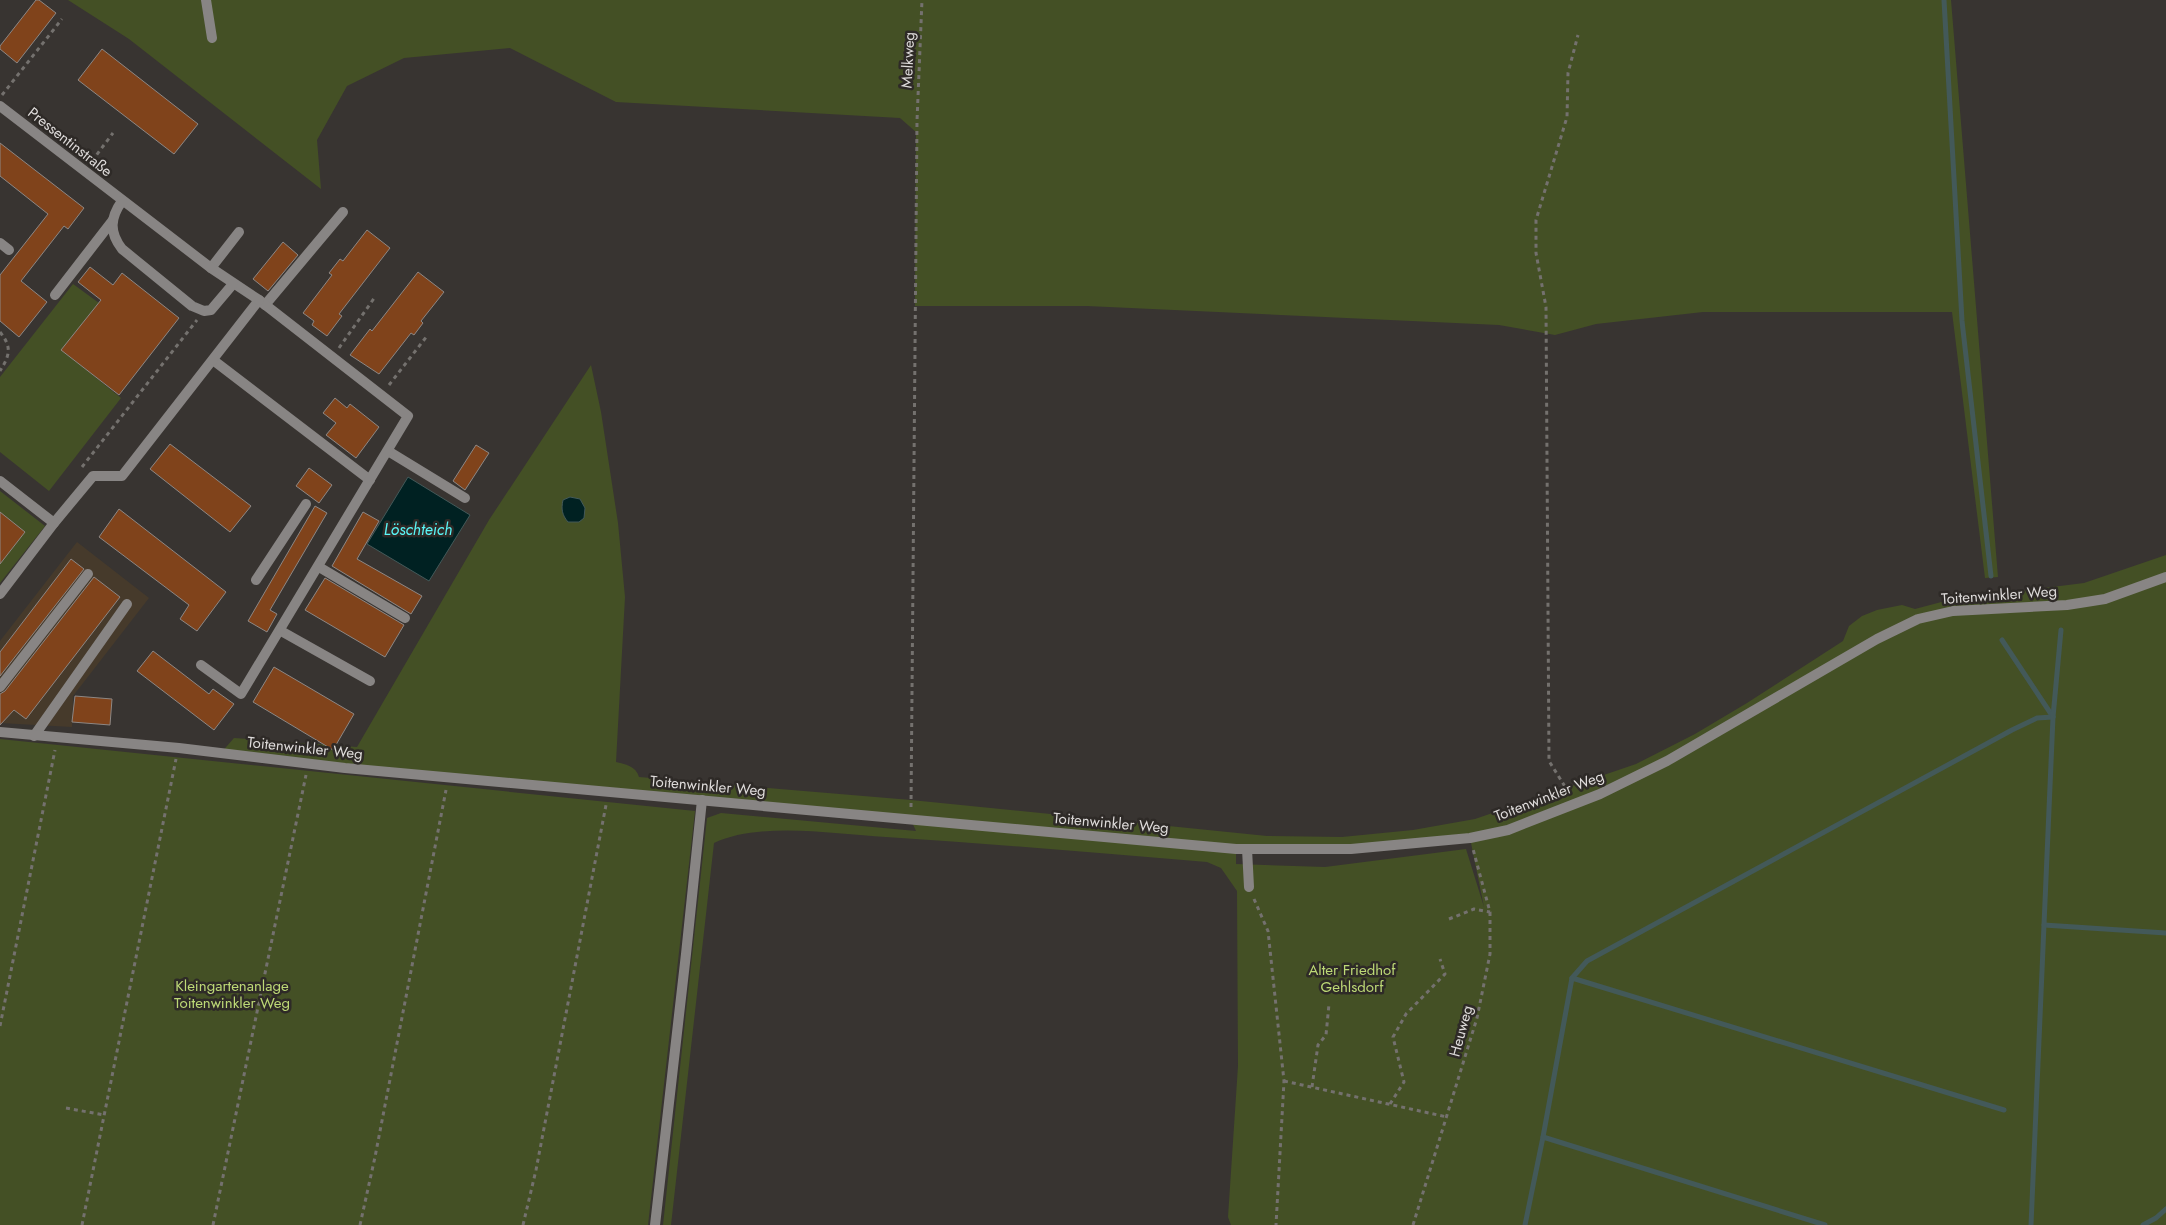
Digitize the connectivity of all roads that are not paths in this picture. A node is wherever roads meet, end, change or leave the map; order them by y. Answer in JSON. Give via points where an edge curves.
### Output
{"nodes":[{"id":1,"x":206,"y":0,"type":"edge"},
{"id":2,"x":212,"y":38,"type":"dead end"},
{"id":3,"x":0,"y":106,"type":"edge"},
{"id":4,"x":122,"y":201,"type":"junction"},
{"id":5,"x":343,"y":212,"type":"dead end"},
{"id":6,"x":113,"y":220,"type":"junction"},
{"id":7,"x":238,"y":232,"type":"dead end"},
{"id":8,"x":0,"y":243,"type":"edge"},
{"id":9,"x":9,"y":250,"type":"dead end"},
{"id":10,"x":211,"y":268,"type":"junction"},
{"id":11,"x":233,"y":284,"type":"junction"},
{"id":12,"x":55,"y":295,"type":"dead end"},
{"id":13,"x":262,"y":302,"type":"junction"},
{"id":14,"x":213,"y":360,"type":"junction"},
{"id":15,"x":388,"y":451,"type":"junction"},
{"id":16,"x":370,"y":480,"type":"junction"},
{"id":17,"x":0,"y":481,"type":"edge"},
{"id":18,"x":466,"y":498,"type":"dead end"},
{"id":19,"x":306,"y":504,"type":"dead end"},
{"id":20,"x":54,"y":523,"type":"junction"},
{"id":21,"x":319,"y":567,"type":"junction"},
{"id":22,"x":88,"y":574,"type":"dead end"},
{"id":23,"x":2166,"y":577,"type":"edge"},
{"id":24,"x":256,"y":580,"type":"dead end"},
{"id":25,"x":0,"y":594,"type":"edge"},
{"id":26,"x":127,"y":604,"type":"dead end"},
{"id":27,"x":406,"y":618,"type":"dead end"},
{"id":28,"x":281,"y":631,"type":"junction"},
{"id":29,"x":201,"y":665,"type":"dead end"},
{"id":30,"x":370,"y":681,"type":"dead end"},
{"id":31,"x":0,"y":687,"type":"edge"},
{"id":32,"x":0,"y":732,"type":"edge"},
{"id":33,"x":34,"y":736,"type":"junction"},
{"id":34,"x":702,"y":800,"type":"junction"},
{"id":35,"x":1247,"y":850,"type":"junction"},
{"id":36,"x":1249,"y":887,"type":"road end"},
{"id":37,"x":655,"y":1225,"type":"edge"}],
"edges":[{"from":1,"to":2,"type":"street"},
{"from":3,"to":4,"type":"street","name":"Pressentinstraße"},
{"from":4,"to":6,"type":"street"},
{"from":4,"to":10,"type":"street","name":"Pressentinstraße"},
{"from":5,"to":13,"type":"street"},
{"from":6,"to":11,"type":"street","via":[[113,235],[122,249],[192,306],[211,310]]},
{"from":6,"to":12,"type":"street"},
{"from":7,"to":10,"type":"street"},
{"from":8,"to":9,"type":"street"},
{"from":10,"to":11,"type":"street","name":"Pressentinstraße"},
{"from":11,"to":13,"type":"street","name":"Pressentinstraße"},
{"from":13,"to":14,"type":"street"},
{"from":13,"to":15,"type":"street","name":"Pressentinstraße","via":[[408,416]]},
{"from":14,"to":16,"type":"street"},
{"from":14,"to":20,"type":"street","via":[[122,476],[93,476]]},
{"from":15,"to":16,"type":"street"},
{"from":15,"to":18,"type":"street"},
{"from":16,"to":21,"type":"street"},
{"from":17,"to":20,"type":"street"},
{"from":19,"to":24,"type":"street"},
{"from":20,"to":25,"type":"street"},
{"from":21,"to":27,"type":"street"},
{"from":21,"to":28,"type":"street"},
{"from":22,"to":31,"type":"street"},
{"from":23,"to":35,"type":"street","name":"Toitenwinkler Weg","via":[[2105,598],[2067,605],[1953,611],[1918,619],[1876,639],[1667,761],[1575,804],[1508,830],[1470,838],[1351,849]]},
{"from":26,"to":33,"type":"street"},
{"from":28,"to":29,"type":"street","via":[[241,694]]},
{"from":28,"to":30,"type":"street"},
{"from":32,"to":33,"type":"street","name":"Toitenwinkler Weg"},
{"from":33,"to":34,"type":"street","name":"Toitenwinkler Weg"},
{"from":34,"to":35,"type":"street","name":"Toitenwinkler Weg"},
{"from":34,"to":37,"type":"street"},
{"from":35,"to":36,"type":"street"}]}
